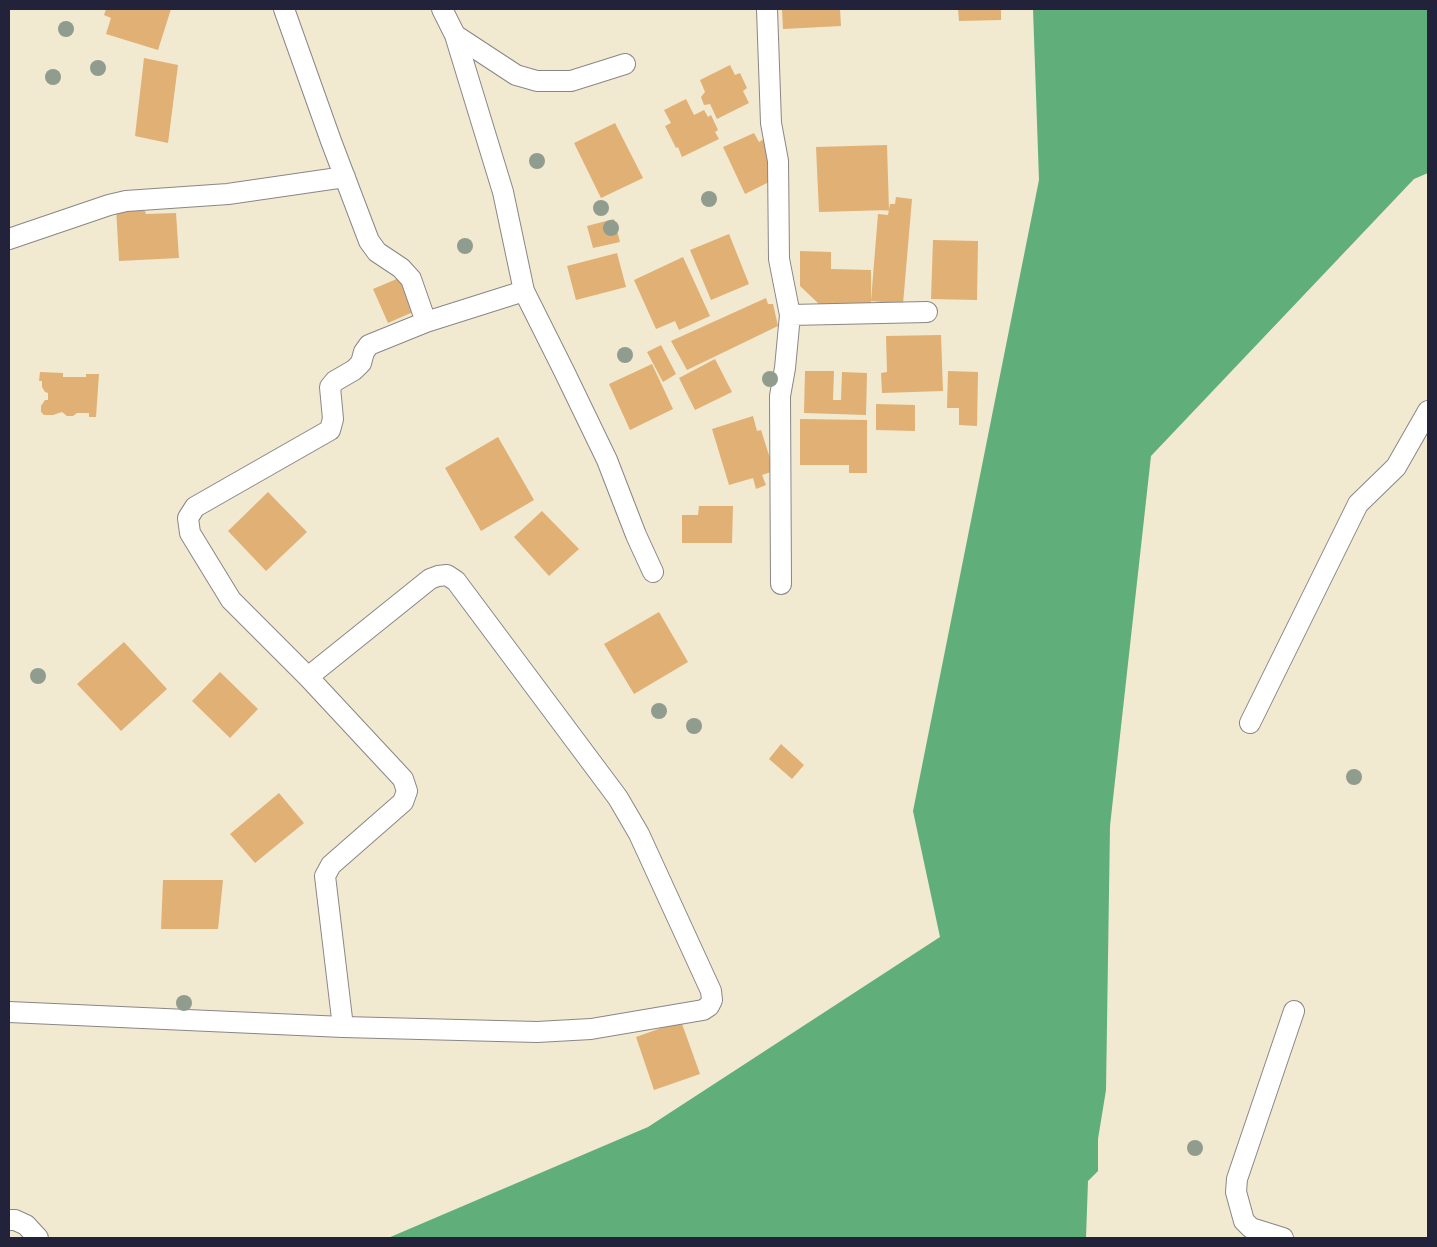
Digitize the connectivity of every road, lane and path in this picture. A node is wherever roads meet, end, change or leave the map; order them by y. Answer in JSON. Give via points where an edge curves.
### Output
{"nodes":[{"id":1,"x":284,"y":9,"type":"edge"},
{"id":2,"x":442,"y":9,"type":"edge"},
{"id":3,"x":767,"y":9,"type":"edge"},
{"id":4,"x":455,"y":35,"type":"junction"},
{"id":5,"x":625,"y":64,"type":"dead end"},
{"id":6,"x":345,"y":177,"type":"junction"},
{"id":7,"x":9,"y":240,"type":"edge"},
{"id":8,"x":524,"y":291,"type":"junction"},
{"id":9,"x":927,"y":312,"type":"dead end"},
{"id":10,"x":790,"y":315,"type":"junction"},
{"id":11,"x":426,"y":322,"type":"junction"},
{"id":12,"x":1428,"y":411,"type":"edge"},
{"id":13,"x":653,"y":572,"type":"dead end"},
{"id":14,"x":781,"y":584,"type":"dead end"},
{"id":15,"x":308,"y":677,"type":"junction"},
{"id":16,"x":1250,"y":723,"type":"dead end"},
{"id":17,"x":9,"y":1012,"type":"edge"},
{"id":18,"x":1294,"y":1012,"type":"dead end"},
{"id":19,"x":343,"y":1027,"type":"junction"},
{"id":20,"x":9,"y":1220,"type":"edge"},
{"id":21,"x":38,"y":1238,"type":"edge"},
{"id":22,"x":1283,"y":1238,"type":"edge"}],
"edges":[{"from":1,"to":6,"type":"street"},
{"from":2,"to":4,"type":"street"},
{"from":3,"to":10,"type":"street","via":[[771,123],[778,162],[779,259]]},
{"from":4,"to":5,"type":"street","via":[[516,75],[537,81],[572,81]]},
{"from":4,"to":8,"type":"street","via":[[503,192]]},
{"from":6,"to":7,"type":"street","via":[[228,194],[126,201]]},
{"from":6,"to":11,"type":"street","via":[[369,241],[376,252],[401,268],[411,279]]},
{"from":8,"to":11,"type":"street"},
{"from":8,"to":13,"type":"street","via":[[607,460]]},
{"from":9,"to":10,"type":"street"},
{"from":10,"to":14,"type":"street","via":[[780,396]]},
{"from":11,"to":15,"type":"street","via":[[369,346],[361,363],[335,381],[330,387],[333,418],[330,430],[195,508],[188,518],[190,533],[231,600]]},
{"from":12,"to":16,"type":"street","via":[[1396,466],[1358,504]]},
{"from":15,"to":19,"type":"street","via":[[403,779],[408,791],[403,802],[332,865],[325,876]]},
{"from":15,"to":19,"type":"street","via":[[430,579],[447,575],[456,581],[618,798],[639,834],[711,991],[712,1000],[703,1010],[590,1029],[538,1032]]},
{"from":17,"to":19,"type":"street"},
{"from":18,"to":22,"type":"street","via":[[1237,1179],[1236,1192],[1244,1221],[1251,1228]]},
{"from":20,"to":21,"type":"street","via":[[26,1224]]}]}
